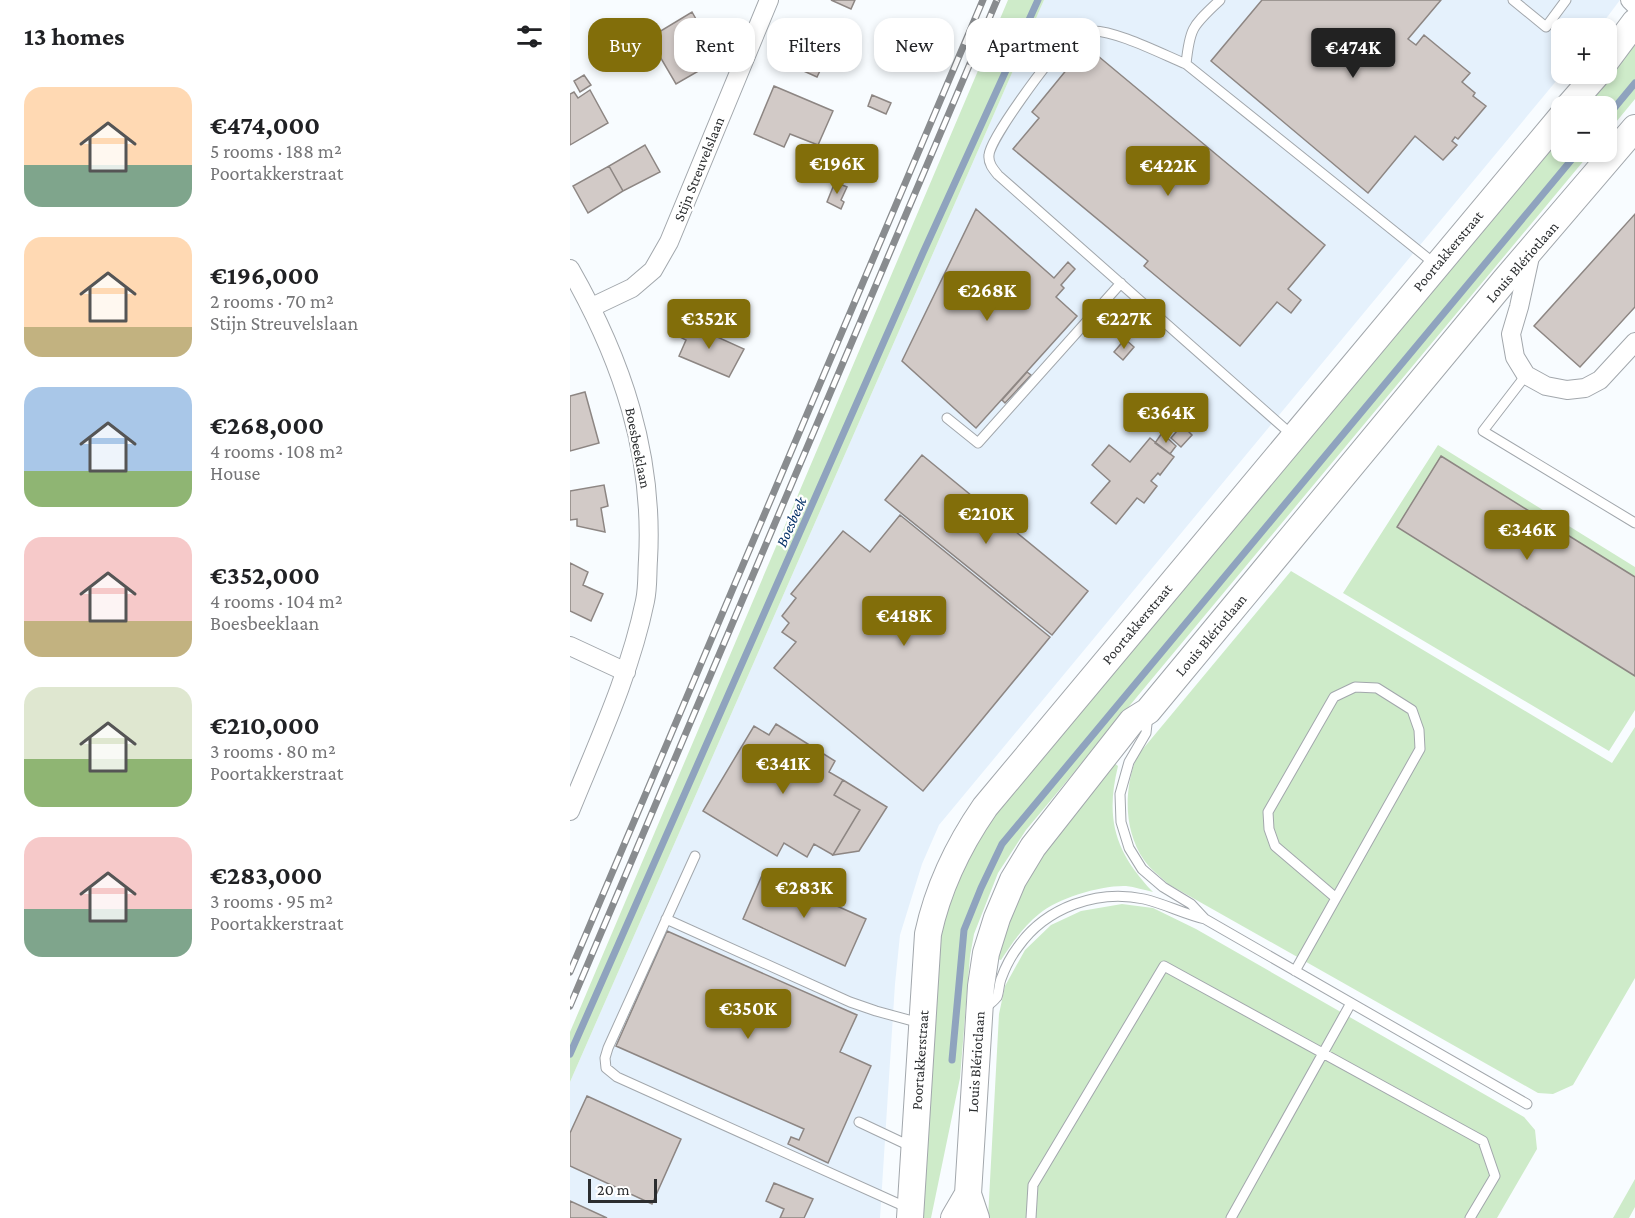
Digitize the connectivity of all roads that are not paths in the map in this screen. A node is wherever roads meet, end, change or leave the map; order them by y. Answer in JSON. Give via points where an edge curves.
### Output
{"nodes":[{"id":1,"x":1220,"y":0,"type":"edge"},
{"id":2,"x":1513,"y":0,"type":"edge"},
{"id":3,"x":1566,"y":0,"type":"edge"},
{"id":4,"x":1630,"y":0,"type":"edge"},
{"id":5,"x":764,"y":3,"type":"edge"},
{"id":6,"x":1635,"y":5,"type":"edge"},
{"id":7,"x":1635,"y":22,"type":"edge"},
{"id":8,"x":1617,"y":46,"type":"edge"},
{"id":9,"x":1186,"y":64,"type":"junction"},
{"id":10,"x":1588,"y":84,"type":"edge"},
{"id":11,"x":1578,"y":96,"type":"edge"},
{"id":12,"x":1635,"y":128,"type":"edge"},
{"id":13,"x":1551,"y":129,"type":"edge"},
{"id":14,"x":1531,"y":252,"type":"junction"},
{"id":15,"x":1437,"y":265,"type":"junction"},
{"id":16,"x":570,"y":269,"type":"edge"},
{"id":17,"x":1121,"y":283,"type":"junction"},
{"id":18,"x":592,"y":307,"type":"junction"},
{"id":19,"x":1635,"y":342,"type":"edge"},
{"id":20,"x":1526,"y":375,"type":"junction"},
{"id":21,"x":947,"y":418,"type":"dead end"},
{"id":22,"x":1294,"y":436,"type":"junction"},
{"id":23,"x":1635,"y":523,"type":"edge"},
{"id":24,"x":570,"y":646,"type":"edge"},
{"id":25,"x":626,"y":672,"type":"junction"},
{"id":26,"x":1148,"y":711,"type":"junction"},
{"id":27,"x":570,"y":810,"type":"edge"},
{"id":28,"x":695,"y":856,"type":"dead end"},
{"id":29,"x":1336,"y":898,"type":"junction"},
{"id":30,"x":666,"y":919,"type":"junction"},
{"id":31,"x":1205,"y":919,"type":"junction"},
{"id":32,"x":1295,"y":971,"type":"junction"},
{"id":33,"x":1351,"y":1003,"type":"junction"},
{"id":34,"x":979,"y":1014,"type":"junction"},
{"id":35,"x":922,"y":1023,"type":"junction"},
{"id":36,"x":1324,"y":1053,"type":"junction"},
{"id":37,"x":1527,"y":1104,"type":"dead end"},
{"id":38,"x":859,"y":1122,"type":"dead end"},
{"id":39,"x":914,"y":1148,"type":"junction"},
{"id":40,"x":968,"y":1194,"type":"junction"},
{"id":41,"x":910,"y":1214,"type":"edge"},
{"id":42,"x":954,"y":1218,"type":"edge"},
{"id":43,"x":976,"y":1218,"type":"edge"},
{"id":44,"x":1031,"y":1218,"type":"edge"},
{"id":45,"x":1231,"y":1218,"type":"edge"},
{"id":46,"x":1470,"y":1218,"type":"edge"}],
"edges":[{"from":1,"to":9,"type":"lane","via":[[1195,24]]},
{"from":2,"to":3,"type":"lane","via":[[1546,27]]},
{"from":4,"to":6,"type":"street"},
{"from":5,"to":18,"type":"street","name":"Stijn Streuvelslaan","via":[[669,242],[653,270],[632,288]]},
{"from":7,"to":8,"type":"street"},
{"from":9,"to":15,"type":"lane"},
{"from":9,"to":17,"type":"lane","via":[[1107,32],[1080,34],[1062,47],[1028,91],[993,140],[989,153],[989,162],[998,175]]},
{"from":10,"to":11,"type":"street"},
{"from":12,"to":14,"type":"street","name":"Louis Blériotlaan"},
{"from":13,"to":15,"type":"street","name":"Poortakkerstraat"},
{"from":14,"to":20,"type":"street","via":[[1511,334],[1515,357]]},
{"from":14,"to":26,"type":"street","name":"Louis Blériotlaan"},
{"from":15,"to":22,"type":"street","name":"Poortakkerstraat"},
{"from":16,"to":18,"type":"street","name":"Boesbeeklaan"},
{"from":17,"to":21,"type":"lane","via":[[978,443]]},
{"from":17,"to":22,"type":"lane"},
{"from":18,"to":25,"type":"street","name":"Boesbeeklaan","via":[[623,380],[638,430],[647,481],[645,599]]},
{"from":19,"to":20,"type":"street","via":[[1600,380],[1585,388],[1546,386]]},
{"from":20,"to":23,"type":"lane","via":[[1483,431]]},
{"from":22,"to":35,"type":"street","name":"Poortakkerstraat","via":[[967,832],[933,910]]},
{"from":24,"to":25,"type":"street"},
{"from":25,"to":27,"type":"street","name":"Boesbeeklaan"},
{"from":26,"to":31,"type":"lane","via":[[1146,733],[1129,762],[1120,794],[1121,822],[1129,848],[1142,869],[1191,904]]},
{"from":26,"to":34,"type":"street","name":"Louis Blériotlaan","via":[[1132,722],[1110,749],[1012,880],[986,953]]},
{"from":28,"to":30,"type":"lane"},
{"from":29,"to":29,"type":"lane","via":[[1420,749],[1412,710],[1377,688],[1355,687],[1334,697],[1268,812],[1275,846]]},
{"from":29,"to":32,"type":"lane"},
{"from":30,"to":35,"type":"lane","via":[[850,1002]]},
{"from":30,"to":41,"type":"lane","via":[[608,1048],[604,1060],[608,1071]]},
{"from":31,"to":32,"type":"lane"},
{"from":31,"to":34,"type":"lane","via":[[1146,900],[1118,896],[1068,906],[1033,930],[1019,945],[1000,980],[997,997]]},
{"from":32,"to":33,"type":"lane"},
{"from":33,"to":36,"type":"lane"},
{"from":33,"to":37,"type":"lane"},
{"from":34,"to":40,"type":"street","name":"Louis Blériotlaan"},
{"from":35,"to":39,"type":"street","name":"Poortakkerstraat"},
{"from":36,"to":44,"type":"lane","via":[[1164,966],[1033,1185]]},
{"from":36,"to":45,"type":"lane"},
{"from":36,"to":46,"type":"lane","via":[[1483,1141],[1495,1176]]},
{"from":38,"to":39,"type":"lane"},
{"from":39,"to":41,"type":"street","name":"Poortakkerstraat"},
{"from":40,"to":42,"type":"street"},
{"from":40,"to":43,"type":"street","name":"Louis Blériotlaan"}]}
